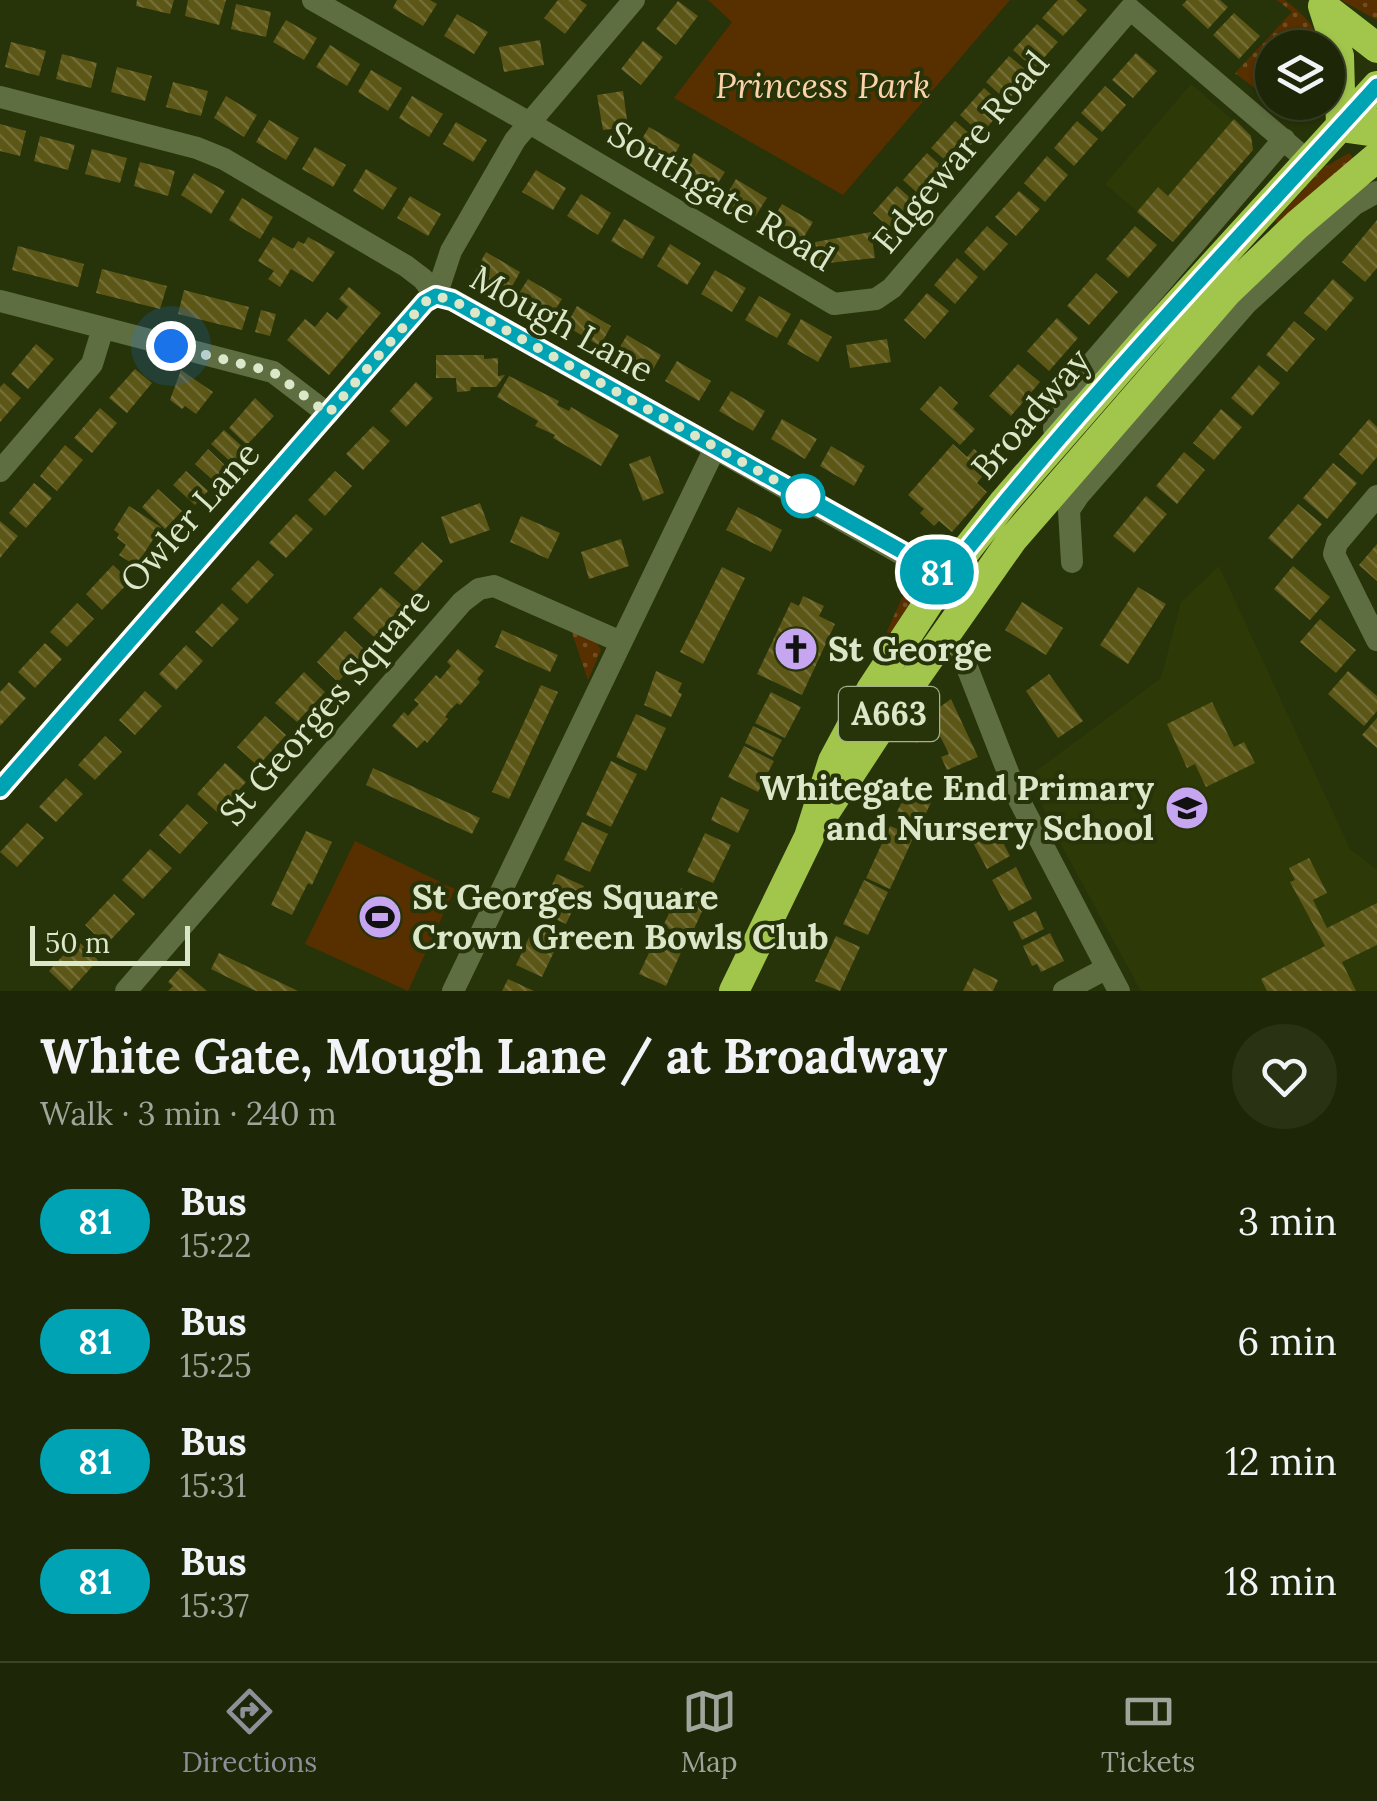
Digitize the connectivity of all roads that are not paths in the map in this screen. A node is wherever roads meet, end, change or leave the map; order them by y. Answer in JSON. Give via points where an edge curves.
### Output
{"nodes":[{"id":1,"x":312,"y":0,"type":"edge"},
{"id":2,"x":634,"y":0,"type":"edge"},
{"id":3,"x":1319,"y":3,"type":"edge"},
{"id":4,"x":1377,"y":48,"type":"edge"},
{"id":5,"x":1377,"y":86,"type":"edge"},
{"id":6,"x":0,"y":97,"type":"edge"},
{"id":7,"x":528,"y":122,"type":"junction"},
{"id":8,"x":1377,"y":124,"type":"edge"},
{"id":9,"x":1342,"y":126,"type":"junction"},
{"id":10,"x":1296,"y":150,"type":"junction"},
{"id":11,"x":1377,"y":157,"type":"edge"},
{"id":12,"x":1377,"y":192,"type":"edge"},
{"id":13,"x":883,"y":294,"type":"joint"},
{"id":14,"x":436,"y":296,"type":"junction"},
{"id":15,"x":0,"y":301,"type":"edge"},
{"id":16,"x":103,"y":328,"type":"junction"},
{"id":17,"x":328,"y":414,"type":"junction"},
{"id":18,"x":715,"y":448,"type":"junction"},
{"id":19,"x":0,"y":471,"type":"edge"},
{"id":20,"x":1377,"y":496,"type":"edge"},
{"id":21,"x":1072,"y":562,"type":"dead end"},
{"id":22,"x":946,"y":576,"type":"junction"},
{"id":23,"x":974,"y":595,"type":"junction"},
{"id":24,"x":1377,"y":640,"type":"edge"},
{"id":25,"x":621,"y":642,"type":"junction"},
{"id":26,"x":941,"y":642,"type":"junction"},
{"id":27,"x":0,"y":789,"type":"edge"},
{"id":28,"x":809,"y":837,"type":"junction"},
{"id":29,"x":1107,"y":968,"type":"junction"},
{"id":30,"x":126,"y":991,"type":"edge"},
{"id":31,"x":453,"y":991,"type":"edge"},
{"id":32,"x":734,"y":991,"type":"edge"},
{"id":33,"x":1064,"y":991,"type":"edge"},
{"id":34,"x":1119,"y":991,"type":"edge"}],
"edges":[{"from":1,"to":7,"type":"street","name":"Southgate Road"},
{"from":2,"to":7,"type":"street"},
{"from":3,"to":4,"type":"highway"},
{"from":3,"to":9,"type":"highway","via":[[1339,56]]},
{"from":5,"to":9,"type":"highway","name":"Broadway","number":"A663"},
{"from":6,"to":14,"type":"street","name":"Mough Lane","via":[[224,159],[406,266]]},
{"from":7,"to":13,"type":"street","name":"Southgate Road","via":[[834,304]]},
{"from":7,"to":14,"type":"street","via":[[451,251]]},
{"from":8,"to":9,"type":"highway","via":[[1369,130]]},
{"from":9,"to":10,"type":"highway","name":"Broadway","number":"A663"},
{"from":10,"to":13,"type":"street","name":"Edgeware Road","via":[[1130,9]]},
{"from":10,"to":22,"type":"highway","name":"Broadway","number":"A663"},
{"from":11,"to":23,"type":"highway","name":"Broadway","number":"A663","via":[[1228,292],[1012,540]]},
{"from":12,"to":21,"type":"street","via":[[1246,304],[1079,495],[1069,510]]},
{"from":14,"to":17,"type":"street","name":"Owler Lane"},
{"from":14,"to":18,"type":"street","name":"Mough Lane"},
{"from":15,"to":16,"type":"street"},
{"from":16,"to":17,"type":"street","via":[[273,372]]},
{"from":16,"to":19,"type":"street","via":[[92,364]]},
{"from":17,"to":27,"type":"street","name":"Owler Lane"},
{"from":18,"to":22,"type":"street","name":"Mough Lane"},
{"from":18,"to":25,"type":"street"},
{"from":20,"to":24,"type":"street","via":[[1334,554]]},
{"from":22,"to":23,"type":"street","name":"Mough Lane"},
{"from":22,"to":28,"type":"highway","name":"Broadway","number":"A663","via":[[833,762]]},
{"from":23,"to":26,"type":"highway","name":"Broadway","number":"A663"},
{"from":25,"to":30,"type":"street","name":"St Georges Square","via":[[494,586],[479,590]]},
{"from":25,"to":31,"type":"street"},
{"from":26,"to":28,"type":"highway","name":"Broadway","number":"A663"},
{"from":26,"to":29,"type":"street","via":[[965,662],[1018,798]]},
{"from":28,"to":32,"type":"highway","name":"Broadway","number":"A663"},
{"from":29,"to":33,"type":"street"},
{"from":29,"to":34,"type":"street"}]}
